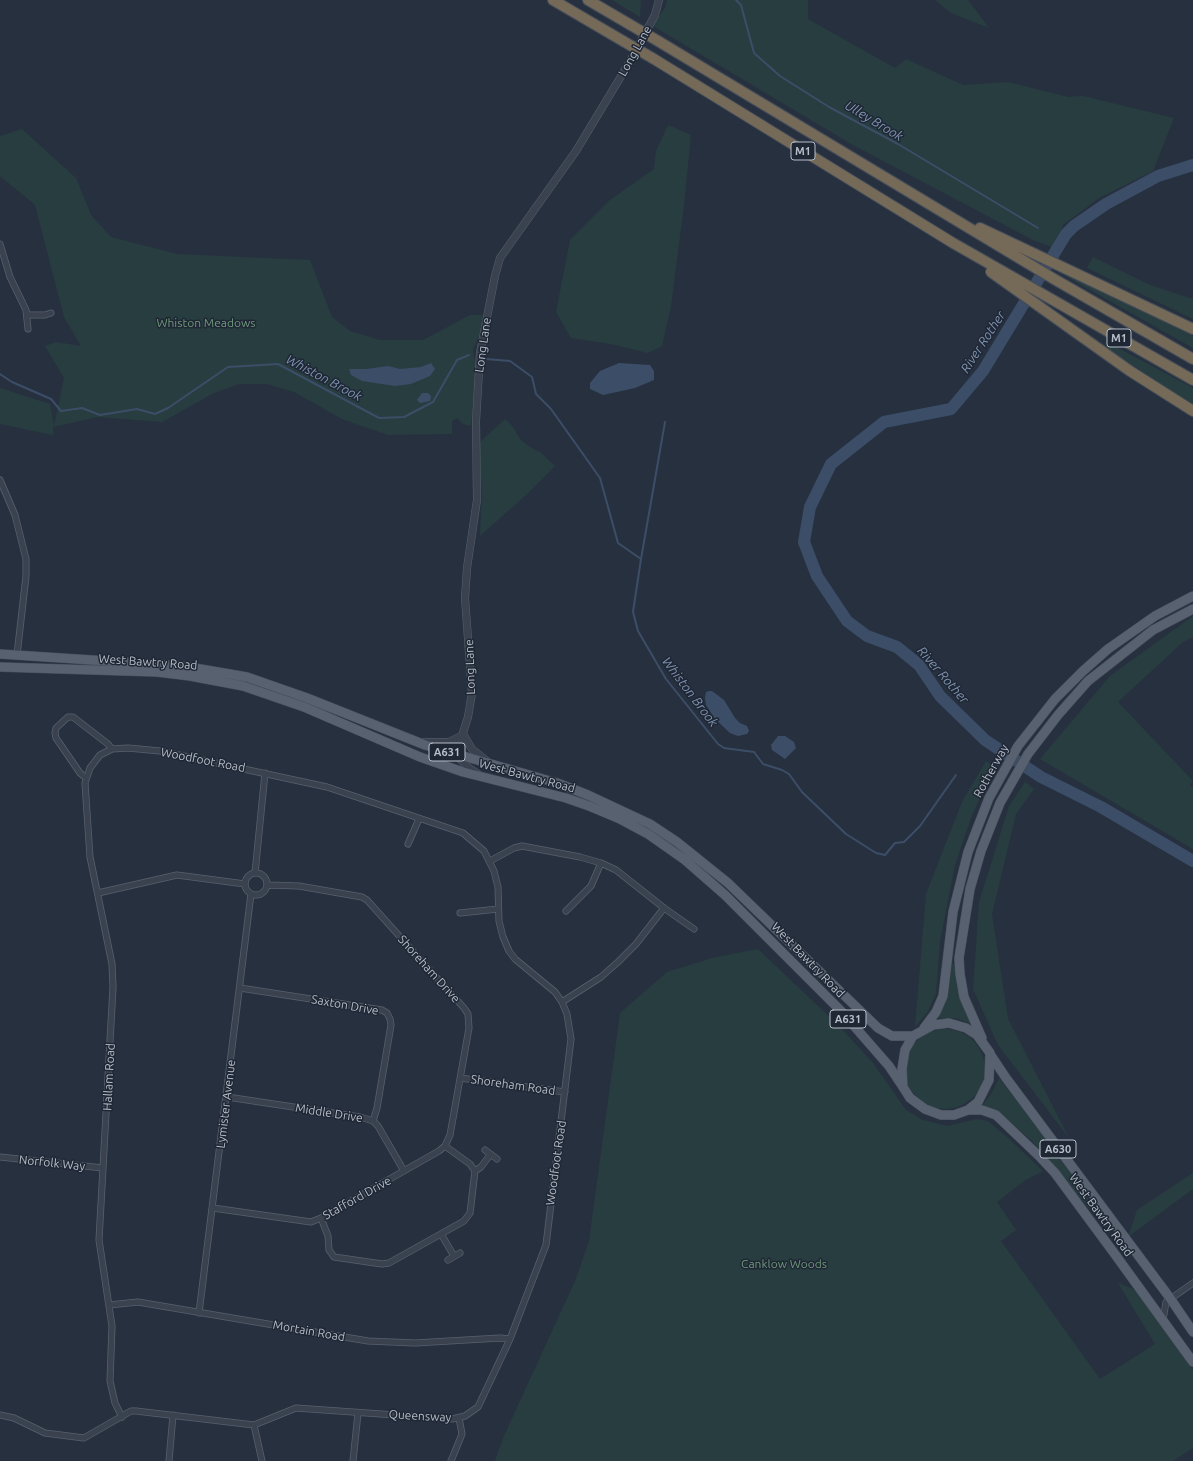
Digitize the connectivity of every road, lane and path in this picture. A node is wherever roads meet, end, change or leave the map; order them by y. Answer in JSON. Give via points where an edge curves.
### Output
{"nodes":[{"id":1,"x":553,"y":0,"type":"edge"},
{"id":2,"x":588,"y":0,"type":"edge"},
{"id":3,"x":659,"y":0,"type":"edge"},
{"id":4,"x":931,"y":206,"type":"junction"},
{"id":5,"x":0,"y":244,"type":"edge"},
{"id":6,"x":1019,"y":287,"type":"junction"},
{"id":7,"x":51,"y":313,"type":"dead end"},
{"id":8,"x":27,"y":314,"type":"junction"},
{"id":9,"x":28,"y":329,"type":"dead end"},
{"id":10,"x":1193,"y":329,"type":"edge"},
{"id":11,"x":1193,"y":359,"type":"edge"},
{"id":12,"x":1193,"y":380,"type":"edge"},
{"id":13,"x":1193,"y":411,"type":"edge"},
{"id":14,"x":0,"y":480,"type":"edge"},
{"id":15,"x":1193,"y":596,"type":"edge"},
{"id":16,"x":1193,"y":609,"type":"edge"},
{"id":17,"x":0,"y":654,"type":"edge"},
{"id":18,"x":17,"y":655,"type":"junction"},
{"id":19,"x":1,"y":667,"type":"edge"},
{"id":20,"x":463,"y":734,"type":"junction"},
{"id":21,"x":415,"y":741,"type":"junction"},
{"id":22,"x":112,"y":749,"type":"junction"},
{"id":23,"x":456,"y":755,"type":"junction"},
{"id":24,"x":496,"y":766,"type":"junction"},
{"id":25,"x":265,"y":773,"type":"junction"},
{"id":26,"x":485,"y":777,"type":"junction"},
{"id":27,"x":86,"y":778,"type":"junction"},
{"id":28,"x":419,"y":819,"type":"junction"},
{"id":29,"x":408,"y":844,"type":"dead end"},
{"id":30,"x":490,"y":862,"type":"junction"},
{"id":31,"x":601,"y":863,"type":"junction"},
{"id":32,"x":255,"y":873,"type":"junction"},
{"id":33,"x":245,"y":884,"type":"junction"},
{"id":34,"x":268,"y":885,"type":"junction"},
{"id":35,"x":98,"y":893,"type":"junction"},
{"id":36,"x":251,"y":894,"type":"junction"},
{"id":37,"x":664,"y":908,"type":"junction"},
{"id":38,"x":498,"y":909,"type":"junction"},
{"id":39,"x":566,"y":911,"type":"dead end"},
{"id":40,"x":460,"y":913,"type":"dead end"},
{"id":41,"x":694,"y":929,"type":"dead end"},
{"id":42,"x":240,"y":988,"type":"junction"},
{"id":43,"x":841,"y":991,"type":"junction"},
{"id":44,"x":562,"y":1002,"type":"junction"},
{"id":45,"x":844,"y":1014,"type":"junction"},
{"id":46,"x":924,"y":1029,"type":"junction"},
{"id":47,"x":913,"y":1036,"type":"junction"},
{"id":48,"x":984,"y":1042,"type":"junction"},
{"id":49,"x":990,"y":1053,"type":"junction"},
{"id":50,"x":460,"y":1078,"type":"junction"},
{"id":51,"x":903,"y":1087,"type":"junction"},
{"id":52,"x":566,"y":1092,"type":"junction"},
{"id":53,"x":227,"y":1098,"type":"junction"},
{"id":54,"x":968,"y":1110,"type":"junction"},
{"id":55,"x":373,"y":1121,"type":"junction"},
{"id":56,"x":445,"y":1146,"type":"junction"},
{"id":57,"x":485,"y":1150,"type":"dead end"},
{"id":58,"x":490,"y":1154,"type":"junction"},
{"id":59,"x":0,"y":1158,"type":"edge"},
{"id":60,"x":497,"y":1159,"type":"dead end"},
{"id":61,"x":103,"y":1168,"type":"junction"},
{"id":62,"x":404,"y":1171,"type":"junction"},
{"id":63,"x":475,"y":1171,"type":"junction"},
{"id":64,"x":213,"y":1208,"type":"junction"},
{"id":65,"x":321,"y":1218,"type":"junction"},
{"id":66,"x":441,"y":1234,"type":"junction"},
{"id":67,"x":460,"y":1253,"type":"dead end"},
{"id":68,"x":454,"y":1256,"type":"junction"},
{"id":69,"x":448,"y":1260,"type":"dead end"},
{"id":70,"x":1193,"y":1283,"type":"edge"},
{"id":71,"x":1170,"y":1298,"type":"junction"},
{"id":72,"x":110,"y":1305,"type":"junction"},
{"id":73,"x":199,"y":1313,"type":"junction"},
{"id":74,"x":1163,"y":1321,"type":"junction"},
{"id":75,"x":1193,"y":1332,"type":"edge"},
{"id":76,"x":510,"y":1339,"type":"junction"},
{"id":77,"x":1193,"y":1362,"type":"edge"},
{"id":78,"x":358,"y":1413,"type":"junction"},
{"id":79,"x":0,"y":1415,"type":"edge"},
{"id":80,"x":173,"y":1415,"type":"junction"},
{"id":81,"x":122,"y":1417,"type":"junction"},
{"id":82,"x":459,"y":1418,"type":"junction"},
{"id":83,"x":254,"y":1425,"type":"junction"},
{"id":84,"x":169,"y":1461,"type":"edge"},
{"id":85,"x":262,"y":1461,"type":"edge"},
{"id":86,"x":353,"y":1461,"type":"edge"},
{"id":87,"x":451,"y":1461,"type":"edge"}],
"edges":[{"from":1,"to":6,"type":"highway","number":"M1","bridge":true,"via":[[654,59]]},
{"from":2,"to":4,"type":"highway","number":"M1","bridge":true},
{"from":3,"to":20,"type":"street","name":"Long Lane","via":[[655,15],[625,70],[576,151],[500,258],[495,276],[480,353],[476,426],[477,500],[467,568],[466,598],[472,693]]},
{"from":4,"to":10,"type":"highway","via":[[1038,254]]},
{"from":4,"to":11,"type":"highway","number":"M1"},
{"from":5,"to":8,"type":"street","via":[[10,277]]},
{"from":6,"to":12,"type":"highway","number":"M1","via":[[1044,296]]},
{"from":6,"to":13,"type":"highway","via":[[1039,307],[1130,371]]},
{"from":7,"to":8,"type":"street"},
{"from":8,"to":9,"type":"street"},
{"from":14,"to":18,"type":"street","via":[[15,515],[26,559]]},
{"from":15,"to":46,"type":"main road","name":"Rotherway","via":[[1155,616],[1108,648],[1055,699],[1018,746],[980,818],[964,865],[953,912],[943,996]]},
{"from":16,"to":48,"type":"main road","name":"Rotherway","via":[[1153,630],[1088,681],[1028,754],[1000,803],[981,851],[970,890],[959,958],[964,997]]},
{"from":17,"to":18,"type":"main road","name":"West Bawtry Road","number":"A631"},
{"from":18,"to":21,"type":"main road","name":"West Bawtry Road","number":"A631","via":[[214,670],[273,685]]},
{"from":19,"to":26,"type":"main road","name":"West Bawtry Road","number":"A631","via":[[157,672],[243,686],[304,707],[420,757]]},
{"from":20,"to":21,"type":"street","number":"A631","via":[[455,740],[442,743]]},
{"from":20,"to":23,"type":"street","name":"Long Lane"},
{"from":20,"to":24,"type":"street","via":[[478,755]]},
{"from":21,"to":23,"type":"main road","name":"West Bawtry Road","number":"A631"},
{"from":22,"to":25,"type":"street","name":"Woodfoot Road","via":[[160,751]]},
{"from":22,"to":27,"type":"street","name":"Hallam Road","via":[[100,755]]},
{"from":22,"to":27,"type":"street","via":[[73,717],[68,717],[56,728],[56,738]]},
{"from":23,"to":24,"type":"main road","name":"West Bawtry Road","number":"A631"},
{"from":23,"to":26,"type":"street","number":"A631","via":[[470,769]]},
{"from":24,"to":43,"type":"main road","name":"West Bawtry Road","number":"A631","via":[[557,783],[650,824],[728,883]]},
{"from":25,"to":28,"type":"street","name":"Woodfoot Road","via":[[327,788]]},
{"from":25,"to":32,"type":"street"},
{"from":26,"to":45,"type":"main road","name":"West Bawtry Road","number":"A631","via":[[589,806],[648,834],[685,860],[726,895]]},
{"from":27,"to":35,"type":"street","name":"Hallam Road","via":[[90,857]]},
{"from":28,"to":29,"type":"street"},
{"from":28,"to":30,"type":"street","name":"Woodfoot Road","via":[[463,834],[484,851]]},
{"from":30,"to":31,"type":"street","via":[[522,846],[580,856]]},
{"from":30,"to":38,"type":"street","name":"Woodfoot Road","via":[[498,887]]},
{"from":31,"to":37,"type":"street","via":[[628,879]]},
{"from":31,"to":39,"type":"street","via":[[591,886]]},
{"from":32,"to":33,"type":"street","via":[[248,877]]},
{"from":32,"to":34,"type":"street","via":[[264,876]]},
{"from":33,"to":35,"type":"street","via":[[177,875]]},
{"from":33,"to":36,"type":"street","via":[[246,890]]},
{"from":34,"to":36,"type":"street","via":[[262,894]]},
{"from":34,"to":50,"type":"street","name":"Shoreham Drive","via":[[299,886],[367,900],[468,1014],[469,1028]]},
{"from":35,"to":61,"type":"street","name":"Hallam Road","via":[[112,964],[113,987]]},
{"from":36,"to":42,"type":"street","name":"Lymister Avenue"},
{"from":37,"to":41,"type":"street"},
{"from":37,"to":44,"type":"street","via":[[636,944],[618,962],[601,977]]},
{"from":38,"to":40,"type":"street"},
{"from":38,"to":44,"type":"street","name":"Woodfoot Road","via":[[503,937],[509,951],[555,992]]},
{"from":42,"to":53,"type":"street","name":"Lymister Avenue"},
{"from":42,"to":55,"type":"street","name":"Saxton Drive","via":[[382,1010],[387,1014],[391,1025]]},
{"from":43,"to":45,"type":"main road","name":"West Bawtry Road","number":"A631","via":[[839,998]]},
{"from":43,"to":47,"type":"main road","name":"West Bawtry Road","number":"A631","via":[[885,1033],[899,1037]]},
{"from":44,"to":52,"type":"street","name":"Woodfoot Road","via":[[567,1014],[571,1039]]},
{"from":45,"to":51,"type":"main road","name":"West Bawtry Road","number":"A631","via":[[889,1066]]},
{"from":46,"to":47,"type":"main road"},
{"from":46,"to":48,"type":"main road","via":[[943,1023],[957,1024],[972,1031]]},
{"from":47,"to":51,"type":"main road","via":[[903,1057]]},
{"from":48,"to":49,"type":"main road"},
{"from":49,"to":54,"type":"main road","via":[[989,1080],[978,1102]]},
{"from":49,"to":71,"type":"main road","name":"West Bawtry Road","number":"A630"},
{"from":50,"to":52,"type":"street","name":"Shoreham Road"},
{"from":50,"to":56,"type":"street","name":"Shoreham Drive","via":[[450,1135]]},
{"from":51,"to":54,"type":"main road","via":[[918,1105],[932,1113],[948,1115]]},
{"from":52,"to":76,"type":"street","name":"Woodfoot Road","via":[[546,1245]]},
{"from":53,"to":55,"type":"street","name":"Middle Drive"},
{"from":53,"to":64,"type":"street","name":"Lymister Avenue"},
{"from":54,"to":74,"type":"main road","name":"West Bawtry Road","number":"A630","via":[[982,1110],[996,1115],[1055,1173]]},
{"from":55,"to":62,"type":"street","name":"Middle Drive"},
{"from":56,"to":62,"type":"street","name":"Stafford Drive"},
{"from":56,"to":63,"type":"street","via":[[470,1164]]},
{"from":57,"to":58,"type":"street"},
{"from":58,"to":60,"type":"street"},
{"from":58,"to":63,"type":"street"},
{"from":59,"to":61,"type":"street","name":"Norfolk Way"},
{"from":61,"to":72,"type":"street","name":"Hallam Road","via":[[99,1240]]},
{"from":62,"to":65,"type":"street","name":"Stafford Drive"},
{"from":63,"to":66,"type":"street","via":[[470,1213]]},
{"from":64,"to":65,"type":"street","name":"Stafford Drive","via":[[304,1222]]},
{"from":64,"to":73,"type":"street","name":"Lymister Avenue"},
{"from":65,"to":66,"type":"street","via":[[331,1254],[339,1259],[390,1263]]},
{"from":66,"to":68,"type":"street"},
{"from":67,"to":68,"type":"street"},
{"from":68,"to":69,"type":"street"},
{"from":70,"to":71,"type":"street"},
{"from":71,"to":74,"type":"street","via":[[1164,1307]]},
{"from":71,"to":75,"type":"main road","name":"West Bawtry Road","number":"A630"},
{"from":72,"to":73,"type":"street","name":"Mortain Road","via":[[138,1302]]},
{"from":72,"to":81,"type":"street","name":"Hallam Road","via":[[110,1381]]},
{"from":73,"to":76,"type":"street","name":"Mortain Road","via":[[368,1341],[415,1343]]},
{"from":74,"to":77,"type":"main road","name":"West Bawtry Road","number":"A630"},
{"from":76,"to":82,"type":"street","name":"Woodfoot Road","via":[[478,1408]]},
{"from":78,"to":82,"type":"street","name":"Queensway"},
{"from":78,"to":83,"type":"street","name":"Queensway","via":[[296,1408]]},
{"from":78,"to":86,"type":"street"},
{"from":79,"to":81,"type":"street","name":"Queensway","via":[[14,1418],[45,1433],[84,1438]]},
{"from":80,"to":81,"type":"street","name":"Queensway","via":[[136,1411]]},
{"from":80,"to":83,"type":"street","name":"Queensway"},
{"from":80,"to":84,"type":"street"},
{"from":82,"to":87,"type":"street","name":"Queensway","via":[[462,1434]]},
{"from":83,"to":85,"type":"street"}]}
